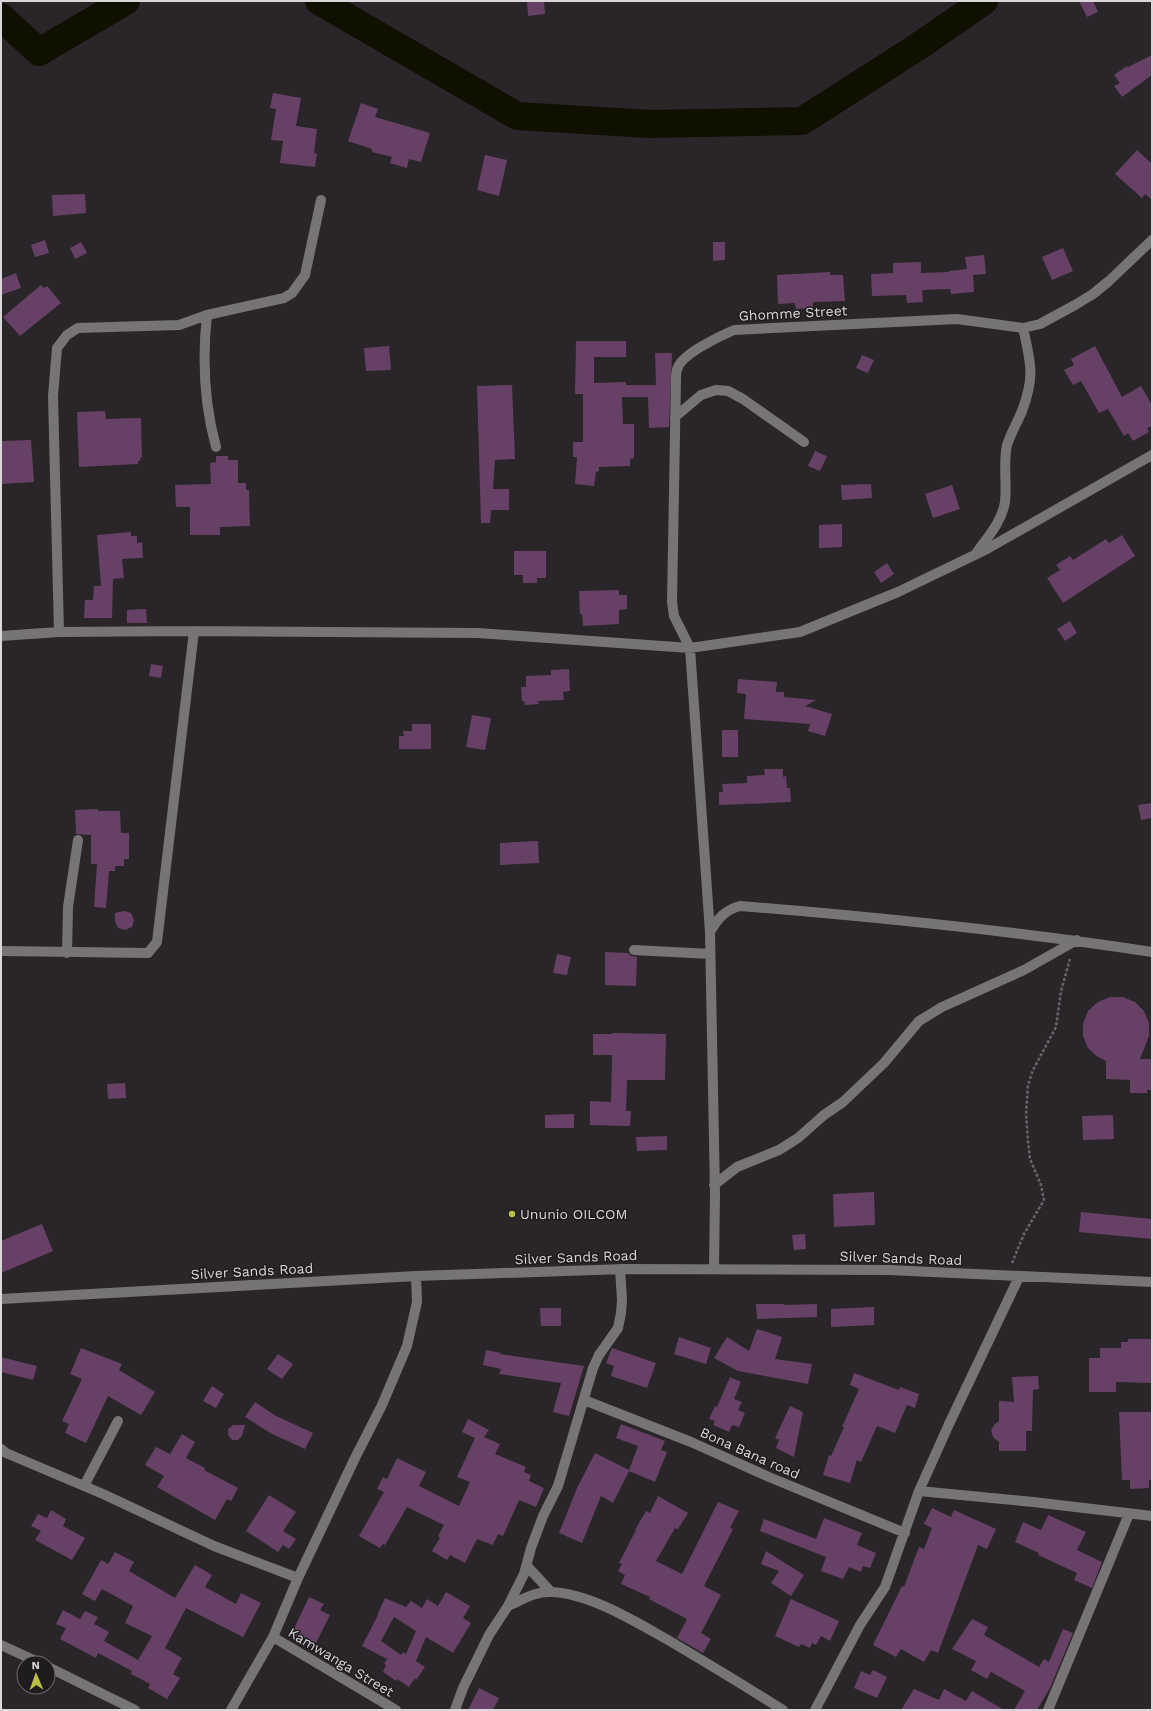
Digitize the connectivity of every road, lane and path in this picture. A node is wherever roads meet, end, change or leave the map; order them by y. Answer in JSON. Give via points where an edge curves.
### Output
{"nodes":[{"id":1,"x":321,"y":200,"type":"dead end"},
{"id":2,"x":1152,"y":240,"type":"edge"},
{"id":3,"x":207,"y":315,"type":"junction"},
{"id":4,"x":1023,"y":328,"type":"junction"},
{"id":5,"x":675,"y":416,"type":"junction"},
{"id":6,"x":804,"y":442,"type":"dead end"},
{"id":7,"x":216,"y":447,"type":"dead end"},
{"id":8,"x":1152,"y":455,"type":"edge"},
{"id":9,"x":975,"y":555,"type":"junction"},
{"id":10,"x":194,"y":631,"type":"junction"},
{"id":11,"x":59,"y":632,"type":"junction"},
{"id":12,"x":1,"y":636,"type":"edge"},
{"id":13,"x":690,"y":648,"type":"junction"},
{"id":14,"x":78,"y":840,"type":"dead end"},
{"id":15,"x":710,"y":932,"type":"junction"},
{"id":16,"x":1080,"y":941,"type":"junction"},
{"id":17,"x":634,"y":950,"type":"dead end"},
{"id":18,"x":1,"y":951,"type":"edge"},
{"id":19,"x":1152,"y":952,"type":"edge"},
{"id":20,"x":67,"y":953,"type":"junction"},
{"id":21,"x":710,"y":954,"type":"junction"},
{"id":22,"x":714,"y":1185,"type":"junction"},
{"id":23,"x":714,"y":1268,"type":"junction"},
{"id":24,"x":620,"y":1269,"type":"junction"},
{"id":25,"x":416,"y":1276,"type":"junction"},
{"id":26,"x":1007,"y":1276,"type":"junction"},
{"id":27,"x":1019,"y":1277,"type":"junction"},
{"id":28,"x":1152,"y":1282,"type":"edge"},
{"id":29,"x":1,"y":1299,"type":"edge"},
{"id":30,"x":584,"y":1400,"type":"junction"},
{"id":31,"x":118,"y":1421,"type":"dead end"},
{"id":32,"x":1,"y":1449,"type":"edge"},
{"id":33,"x":84,"y":1486,"type":"junction"},
{"id":34,"x":919,"y":1491,"type":"junction"},
{"id":35,"x":1129,"y":1514,"type":"junction"},
{"id":36,"x":1152,"y":1516,"type":"edge"},
{"id":37,"x":905,"y":1533,"type":"junction"},
{"id":38,"x":527,"y":1566,"type":"junction"},
{"id":39,"x":298,"y":1578,"type":"junction"},
{"id":40,"x":551,"y":1592,"type":"junction"},
{"id":41,"x":508,"y":1606,"type":"junction"},
{"id":42,"x":273,"y":1637,"type":"junction"},
{"id":43,"x":1,"y":1645,"type":"edge"},
{"id":44,"x":23,"y":1655,"type":"edge"},
{"id":45,"x":56,"y":1671,"type":"edge"},
{"id":46,"x":135,"y":1710,"type":"edge"},
{"id":47,"x":231,"y":1710,"type":"edge"},
{"id":48,"x":396,"y":1710,"type":"edge"},
{"id":49,"x":454,"y":1710,"type":"edge"},
{"id":50,"x":783,"y":1710,"type":"edge"},
{"id":51,"x":815,"y":1710,"type":"edge"},
{"id":52,"x":1048,"y":1710,"type":"edge"}],
"edges":[{"from":1,"to":3,"type":"street","via":[[305,275],[292,293],[284,298]]},
{"from":2,"to":4,"type":"street","name":"Ghomme Street","via":[[1093,294],[1040,324]]},
{"from":3,"to":7,"type":"street","via":[[204,350],[206,404]]},
{"from":3,"to":11,"type":"street","via":[[179,325],[78,328],[67,335],[57,348],[53,396]]},
{"from":4,"to":5,"type":"street","name":"Ghomme Street","via":[[957,319],[734,330],[682,361],[676,379]]},
{"from":4,"to":9,"type":"street","via":[[1031,364],[1028,392],[1007,446],[1005,502],[1002,512]]},
{"from":5,"to":6,"type":"street","via":[[701,395],[716,390],[728,391]]},
{"from":5,"to":13,"type":"street","name":"Ghomme Street","via":[[672,602],[674,616]]},
{"from":8,"to":9,"type":"street"},
{"from":9,"to":13,"type":"street","via":[[898,592],[800,632]]},
{"from":10,"to":11,"type":"street"},
{"from":10,"to":13,"type":"street","via":[[478,633]]},
{"from":10,"to":20,"type":"street","via":[[156,942],[148,953]]},
{"from":11,"to":12,"type":"street"},
{"from":13,"to":15,"type":"street"},
{"from":14,"to":20,"type":"street","via":[[68,907]]},
{"from":15,"to":16,"type":"street","via":[[723,913],[740,906],[888,918]]},
{"from":15,"to":21,"type":"street"},
{"from":16,"to":19,"type":"street"},
{"from":16,"to":22,"type":"street","via":[[1024,970],[942,1006],[919,1021],[884,1063],[843,1102],[798,1138],[779,1150],[737,1168]]},
{"from":16,"to":26,"type":"path","via":[[1066,970],[1056,1027],[1033,1070],[1028,1085],[1026,1114],[1030,1159],[1041,1185],[1044,1200],[1024,1234]]},
{"from":17,"to":21,"type":"street"},
{"from":18,"to":20,"type":"street"},
{"from":21,"to":22,"type":"street"},
{"from":22,"to":23,"type":"street"},
{"from":23,"to":24,"type":"street","name":"Silver Sands Road"},
{"from":23,"to":26,"type":"street","name":"Silver Sands Road","via":[[889,1270]]},
{"from":24,"to":25,"type":"street","name":"Silver Sands Road"},
{"from":24,"to":30,"type":"street","via":[[622,1300],[618,1328],[599,1355]]},
{"from":25,"to":29,"type":"street","name":"Silver Sands Road"},
{"from":25,"to":39,"type":"street","via":[[417,1302],[407,1346],[382,1405]]},
{"from":26,"to":27,"type":"street","name":"Silver Sands Road"},
{"from":27,"to":28,"type":"street","name":"Silver Sands Road"},
{"from":27,"to":34,"type":"street"},
{"from":30,"to":37,"type":"street","name":"Bona Bana road","via":[[691,1442]]},
{"from":30,"to":38,"type":"street","via":[[558,1486],[536,1535]]},
{"from":31,"to":33,"type":"street"},
{"from":32,"to":33,"type":"street"},
{"from":33,"to":39,"type":"street","via":[[214,1546]]},
{"from":34,"to":35,"type":"street"},
{"from":34,"to":37,"type":"street"},
{"from":35,"to":36,"type":"street"},
{"from":35,"to":52,"type":"street"},
{"from":37,"to":51,"type":"street","via":[[885,1587],[860,1625]]},
{"from":38,"to":40,"type":"street"},
{"from":38,"to":41,"type":"street"},
{"from":39,"to":42,"type":"street"},
{"from":40,"to":41,"type":"street","via":[[535,1593]]},
{"from":40,"to":50,"type":"street","via":[[574,1594],[625,1616]]},
{"from":41,"to":49,"type":"street","via":[[489,1636]]},
{"from":42,"to":47,"type":"street"},
{"from":42,"to":48,"type":"street","name":"Kamwanga Street"},
{"from":43,"to":44,"type":"street"},
{"from":45,"to":46,"type":"street"}]}
